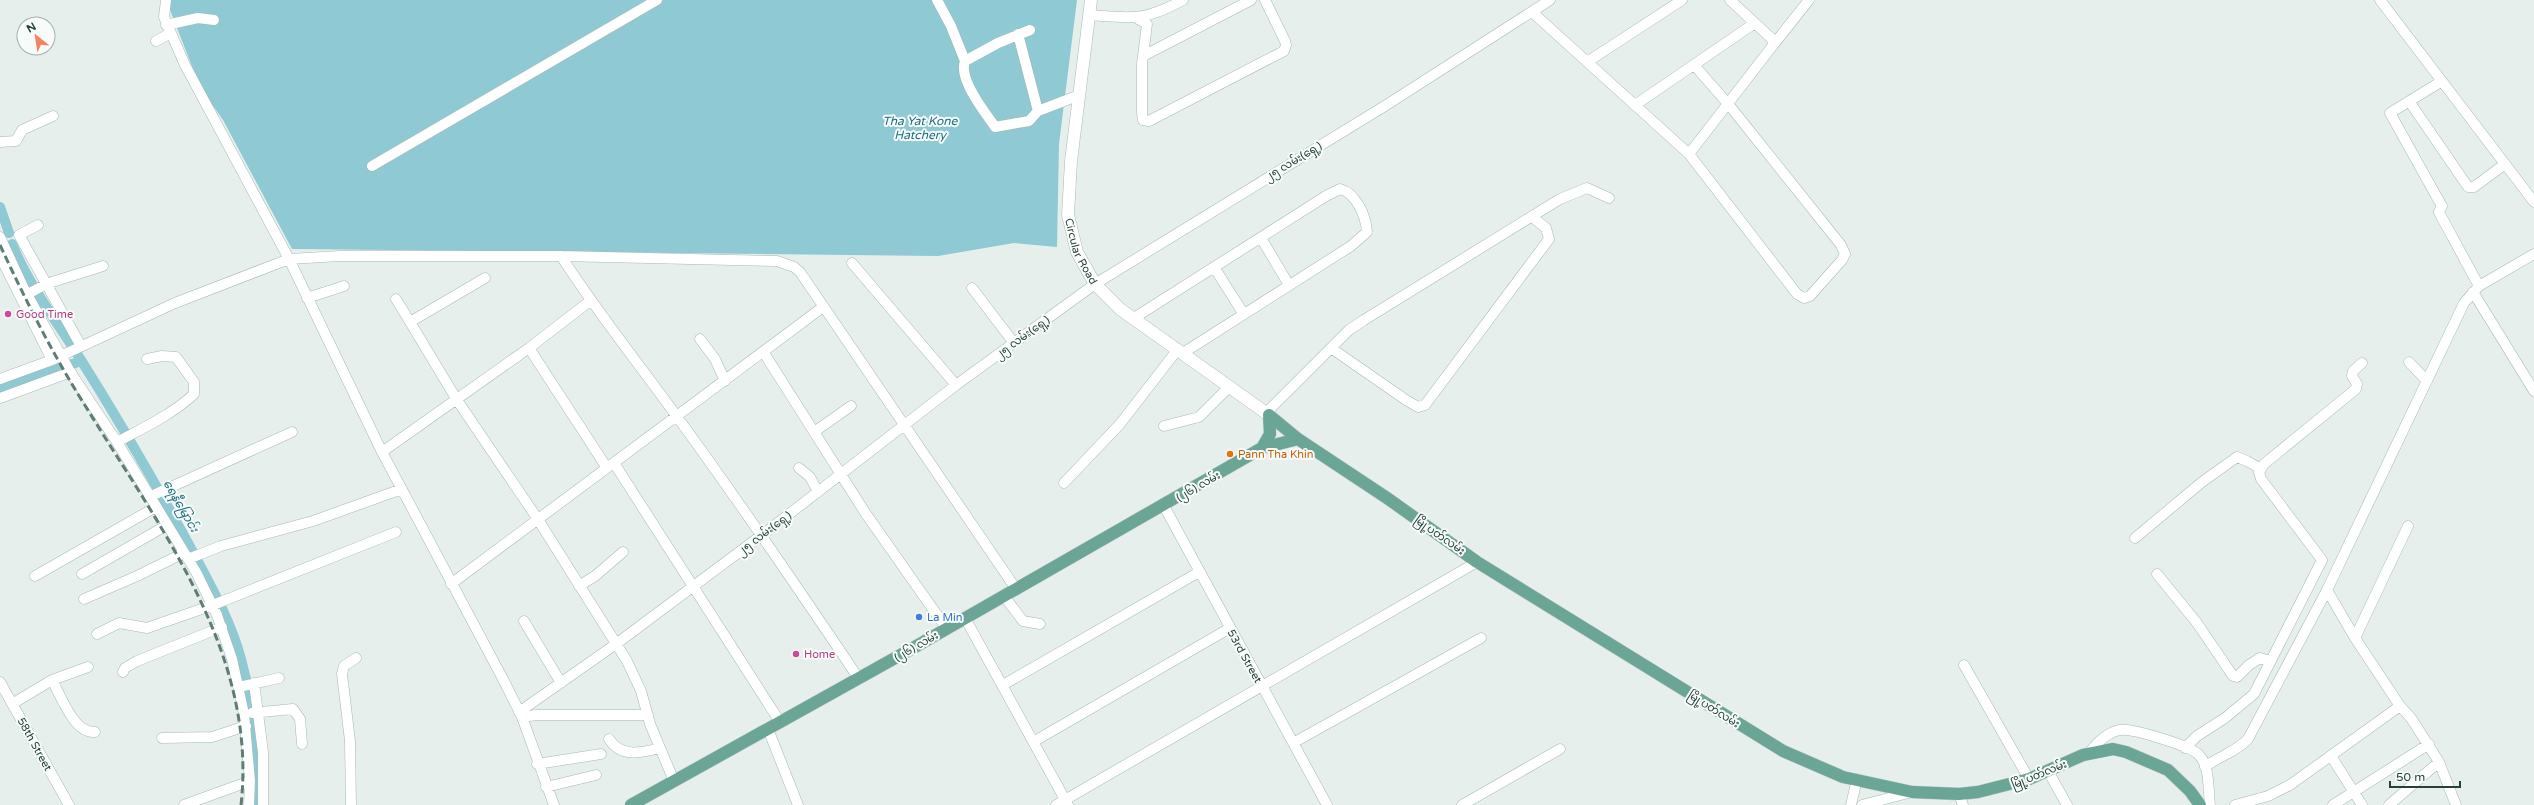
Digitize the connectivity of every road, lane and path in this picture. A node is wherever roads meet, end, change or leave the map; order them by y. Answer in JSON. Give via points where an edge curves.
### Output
{"nodes":[{"id":1,"x":166,"y":0,"type":"edge"},
{"id":2,"x":657,"y":0,"type":"edge"},
{"id":3,"x":937,"y":0,"type":"edge"},
{"id":4,"x":1091,"y":0,"type":"edge"},
{"id":5,"x":1183,"y":0,"type":"edge"},
{"id":6,"x":1251,"y":0,"type":"edge"},
{"id":7,"x":1265,"y":0,"type":"edge"},
{"id":8,"x":1550,"y":0,"type":"edge"},
{"id":9,"x":1682,"y":0,"type":"edge"},
{"id":10,"x":1730,"y":0,"type":"edge"},
{"id":11,"x":1809,"y":0,"type":"edge"},
{"id":12,"x":2380,"y":0,"type":"edge"},
{"id":13,"x":1532,"y":12,"type":"junction"},
{"id":14,"x":1088,"y":16,"type":"junction"},
{"id":15,"x":1138,"y":18,"type":"junction"},
{"id":16,"x":214,"y":20,"type":"dead end"},
{"id":17,"x":1755,"y":23,"type":"junction"},
{"id":18,"x":169,"y":29,"type":"junction"},
{"id":19,"x":1030,"y":30,"type":"dead end"},
{"id":20,"x":1018,"y":34,"type":"junction"},
{"id":21,"x":156,"y":41,"type":"dead end"},
{"id":22,"x":1774,"y":44,"type":"junction"},
{"id":23,"x":1145,"y":55,"type":"junction"},
{"id":24,"x":965,"y":61,"type":"junction"},
{"id":25,"x":1587,"y":62,"type":"junction"},
{"id":26,"x":1694,"y":64,"type":"junction"},
{"id":27,"x":2442,"y":81,"type":"junction"},
{"id":28,"x":1077,"y":96,"type":"junction"},
{"id":29,"x":2409,"y":101,"type":"junction"},
{"id":30,"x":1635,"y":105,"type":"junction"},
{"id":31,"x":1729,"y":105,"type":"junction"},
{"id":32,"x":1038,"y":111,"type":"junction"},
{"id":33,"x":53,"y":116,"type":"dead end"},
{"id":34,"x":0,"y":142,"type":"edge"},
{"id":35,"x":1689,"y":154,"type":"junction"},
{"id":36,"x":2505,"y":164,"type":"junction"},
{"id":37,"x":372,"y":166,"type":"dead end"},
{"id":38,"x":1609,"y":198,"type":"dead end"},
{"id":39,"x":2534,"y":202,"type":"edge"},
{"id":40,"x":1532,"y":217,"type":"junction"},
{"id":41,"x":38,"y":225,"type":"dead end"},
{"id":42,"x":8,"y":238,"type":"edge"},
{"id":43,"x":1261,"y":238,"type":"junction"},
{"id":44,"x":2534,"y":255,"type":"edge"},
{"id":45,"x":0,"y":256,"type":"edge"},
{"id":46,"x":561,"y":256,"type":"junction"},
{"id":47,"x":290,"y":259,"type":"junction"},
{"id":48,"x":852,"y":263,"type":"dead end"},
{"id":49,"x":103,"y":266,"type":"dead end"},
{"id":50,"x":1214,"y":267,"type":"junction"},
{"id":51,"x":485,"y":278,"type":"dead end"},
{"id":52,"x":1095,"y":284,"type":"junction"},
{"id":53,"x":1289,"y":284,"type":"junction"},
{"id":54,"x":344,"y":286,"type":"dead end"},
{"id":55,"x":972,"y":288,"type":"dead end"},
{"id":56,"x":36,"y":289,"type":"junction"},
{"id":57,"x":2476,"y":289,"type":"junction"},
{"id":58,"x":307,"y":298,"type":"junction"},
{"id":59,"x":396,"y":299,"type":"dead end"},
{"id":60,"x":590,"y":301,"type":"junction"},
{"id":61,"x":823,"y":307,"type":"junction"},
{"id":62,"x":1243,"y":314,"type":"junction"},
{"id":63,"x":1134,"y":318,"type":"junction"},
{"id":64,"x":410,"y":322,"type":"junction"},
{"id":65,"x":700,"y":339,"type":"dead end"},
{"id":66,"x":1014,"y":343,"type":"junction"},
{"id":67,"x":79,"y":347,"type":"junction"},
{"id":68,"x":529,"y":348,"type":"junction"},
{"id":69,"x":1331,"y":348,"type":"junction"},
{"id":70,"x":1180,"y":351,"type":"junction"},
{"id":71,"x":764,"y":352,"type":"junction"},
{"id":72,"x":147,"y":359,"type":"dead end"},
{"id":73,"x":64,"y":362,"type":"junction"},
{"id":74,"x":2409,"y":362,"type":"dead end"},
{"id":75,"x":2362,"y":363,"type":"dead end"},
{"id":76,"x":0,"y":379,"type":"edge"},
{"id":77,"x":2427,"y":381,"type":"junction"},
{"id":78,"x":725,"y":382,"type":"junction"},
{"id":79,"x":956,"y":385,"type":"junction"},
{"id":80,"x":1229,"y":387,"type":"junction"},
{"id":81,"x":2533,"y":388,"type":"edge"},
{"id":82,"x":0,"y":398,"type":"edge"},
{"id":83,"x":457,"y":400,"type":"junction"},
{"id":84,"x":851,"y":406,"type":"dead end"},
{"id":85,"x":1268,"y":414,"type":"junction"},
{"id":86,"x":677,"y":416,"type":"junction"},
{"id":87,"x":906,"y":426,"type":"junction"},
{"id":88,"x":1164,"y":426,"type":"dead end"},
{"id":89,"x":292,"y":432,"type":"dead end"},
{"id":90,"x":814,"y":432,"type":"junction"},
{"id":91,"x":1298,"y":439,"type":"junction"},
{"id":92,"x":117,"y":442,"type":"junction"},
{"id":93,"x":1262,"y":448,"type":"junction"},
{"id":94,"x":382,"y":452,"type":"junction"},
{"id":95,"x":611,"y":465,"type":"junction"},
{"id":96,"x":799,"y":468,"type":"dead end"},
{"id":97,"x":2261,"y":469,"type":"junction"},
{"id":98,"x":841,"y":474,"type":"junction"},
{"id":99,"x":1064,"y":483,"type":"dead end"},
{"id":100,"x":402,"y":490,"type":"junction"},
{"id":101,"x":818,"y":492,"type":"junction"},
{"id":102,"x":149,"y":497,"type":"junction"},
{"id":103,"x":1164,"y":506,"type":"junction"},
{"id":104,"x":156,"y":507,"type":"junction"},
{"id":105,"x":537,"y":518,"type":"junction"},
{"id":106,"x":167,"y":525,"type":"junction"},
{"id":107,"x":2408,"y":526,"type":"dead end"},
{"id":108,"x":396,"y":532,"type":"dead end"},
{"id":109,"x":762,"y":535,"type":"junction"},
{"id":110,"x":2134,"y":538,"type":"dead end"},
{"id":111,"x":623,"y":552,"type":"dead end"},
{"id":112,"x":186,"y":556,"type":"junction"},
{"id":113,"x":1477,"y":562,"type":"junction"},
{"id":114,"x":1199,"y":572,"type":"junction"},
{"id":115,"x":82,"y":574,"type":"dead end"},
{"id":116,"x":2157,"y":574,"type":"dead end"},
{"id":117,"x":35,"y":576,"type":"dead end"},
{"id":118,"x":451,"y":584,"type":"junction"},
{"id":119,"x":579,"y":586,"type":"junction"},
{"id":120,"x":692,"y":587,"type":"junction"},
{"id":121,"x":1016,"y":589,"type":"junction"},
{"id":122,"x":2327,"y":590,"type":"junction"},
{"id":123,"x":1004,"y":596,"type":"junction"},
{"id":124,"x":84,"y":599,"type":"dead end"},
{"id":125,"x":213,"y":605,"type":"junction"},
{"id":126,"x":965,"y":618,"type":"junction"},
{"id":127,"x":524,"y":621,"type":"dead end"},
{"id":128,"x":1040,"y":624,"type":"dead end"},
{"id":129,"x":222,"y":627,"type":"junction"},
{"id":130,"x":1230,"y":628,"type":"junction"},
{"id":131,"x":946,"y":629,"type":"junction"},
{"id":132,"x":97,"y":634,"type":"dead end"},
{"id":133,"x":1482,"y":638,"type":"dead end"},
{"id":134,"x":2355,"y":638,"type":"junction"},
{"id":135,"x":616,"y":644,"type":"junction"},
{"id":136,"x":356,"y":658,"type":"dead end"},
{"id":137,"x":2270,"y":661,"type":"junction"},
{"id":138,"x":1964,"y":665,"type":"dead end"},
{"id":139,"x":88,"y":667,"type":"dead end"},
{"id":140,"x":123,"y":672,"type":"dead end"},
{"id":141,"x":279,"y":678,"type":"dead end"},
{"id":142,"x":859,"y":679,"type":"junction"},
{"id":143,"x":52,"y":680,"type":"junction"},
{"id":144,"x":0,"y":682,"type":"edge"},
{"id":145,"x":561,"y":682,"type":"junction"},
{"id":146,"x":254,"y":684,"type":"junction"},
{"id":147,"x":1003,"y":685,"type":"junction"},
{"id":148,"x":1261,"y":685,"type":"junction"},
{"id":149,"x":239,"y":687,"type":"junction"},
{"id":150,"x":12,"y":704,"type":"junction"},
{"id":151,"x":2400,"y":706,"type":"junction"},
{"id":152,"x":258,"y":713,"type":"junction"},
{"id":153,"x":244,"y":714,"type":"junction"},
{"id":154,"x":520,"y":714,"type":"junction"},
{"id":155,"x":648,"y":715,"type":"junction"},
{"id":156,"x":780,"y":722,"type":"junction"},
{"id":157,"x":246,"y":726,"type":"junction"},
{"id":158,"x":768,"y":729,"type":"junction"},
{"id":159,"x":95,"y":732,"type":"dead end"},
{"id":160,"x":162,"y":738,"type":"dead end"},
{"id":161,"x":609,"y":739,"type":"dead end"},
{"id":162,"x":1033,"y":742,"type":"junction"},
{"id":163,"x":1293,"y":742,"type":"junction"},
{"id":164,"x":302,"y":744,"type":"dead end"},
{"id":165,"x":2429,"y":744,"type":"junction"},
{"id":166,"x":660,"y":748,"type":"junction"},
{"id":167,"x":1560,"y":748,"type":"dead end"},
{"id":168,"x":2185,"y":748,"type":"junction"},
{"id":169,"x":2089,"y":753,"type":"junction"},
{"id":170,"x":601,"y":754,"type":"dead end"},
{"id":171,"x":2331,"y":756,"type":"junction"},
{"id":172,"x":2440,"y":762,"type":"junction"},
{"id":173,"x":537,"y":764,"type":"junction"},
{"id":174,"x":2205,"y":767,"type":"junction"},
{"id":175,"x":2048,"y":771,"type":"junction"},
{"id":176,"x":596,"y":775,"type":"dead end"},
{"id":177,"x":1858,"y":779,"type":"junction"},
{"id":178,"x":2029,"y":779,"type":"junction"},
{"id":179,"x":250,"y":781,"type":"junction"},
{"id":180,"x":674,"y":782,"type":"junction"},
{"id":181,"x":546,"y":787,"type":"junction"},
{"id":182,"x":1912,"y":792,"type":"junction"},
{"id":183,"x":2354,"y":792,"type":"junction"},
{"id":184,"x":1961,"y":800,"type":"edge"},
{"id":185,"x":1067,"y":802,"type":"edge"},
{"id":186,"x":2454,"y":804,"type":"edge"},
{"id":187,"x":69,"y":805,"type":"edge"},
{"id":188,"x":184,"y":805,"type":"edge"},
{"id":189,"x":249,"y":805,"type":"edge"},
{"id":190,"x":263,"y":805,"type":"edge"},
{"id":191,"x":352,"y":805,"type":"edge"},
{"id":192,"x":554,"y":805,"type":"edge"},
{"id":193,"x":631,"y":805,"type":"edge"},
{"id":194,"x":798,"y":805,"type":"edge"},
{"id":195,"x":1056,"y":805,"type":"edge"},
{"id":196,"x":1327,"y":805,"type":"edge"},
{"id":197,"x":1462,"y":805,"type":"edge"},
{"id":198,"x":1851,"y":805,"type":"edge"},
{"id":199,"x":1862,"y":805,"type":"edge"},
{"id":200,"x":2067,"y":805,"type":"edge"},
{"id":201,"x":2200,"y":805,"type":"edge"},
{"id":202,"x":2210,"y":805,"type":"edge"},
{"id":203,"x":2235,"y":805,"type":"edge"},
{"id":204,"x":2333,"y":805,"type":"edge"},
{"id":205,"x":2362,"y":805,"type":"edge"},
{"id":206,"x":2389,"y":805,"type":"edge"}],
"edges":[{"from":1,"to":18,"type":"street","via":[[163,11]]},
{"from":2,"to":37,"type":"street"},
{"from":3,"to":24,"type":"street"},
{"from":4,"to":14,"type":"street","name":"Circular Road"},
{"from":5,"to":15,"type":"street","via":[[1156,14]]},
{"from":6,"to":23,"type":"street"},
{"from":7,"to":23,"type":"street","via":[[1286,45],[1284,51],[1149,121],[1144,120],[1142,113],[1142,64]]},
{"from":8,"to":13,"type":"street","name":"၂၅ လမ်း(ရှေ့)"},
{"from":9,"to":25,"type":"street"},
{"from":10,"to":17,"type":"street"},
{"from":11,"to":22,"type":"street"},
{"from":12,"to":27,"type":"street"},
{"from":13,"to":25,"type":"street"},
{"from":13,"to":52,"type":"street","name":"၂၅ လမ်း(ရှေ့)","via":[[1388,104]]},
{"from":14,"to":15,"type":"street"},
{"from":14,"to":28,"type":"street","name":"Circular Road"},
{"from":15,"to":23,"type":"street","via":[[1147,24]]},
{"from":16,"to":18,"type":"street","via":[[198,18]]},
{"from":17,"to":22,"type":"street"},
{"from":17,"to":26,"type":"street"},
{"from":18,"to":21,"type":"street"},
{"from":18,"to":47,"type":"street","via":[[185,65]]},
{"from":19,"to":20,"type":"street"},
{"from":20,"to":24,"type":"street"},
{"from":20,"to":32,"type":"street"},
{"from":22,"to":31,"type":"street"},
{"from":24,"to":32,"type":"street","via":[[962,70],[980,107],[995,127],[1029,121]]},
{"from":25,"to":30,"type":"street"},
{"from":26,"to":30,"type":"street"},
{"from":26,"to":31,"type":"street"},
{"from":27,"to":29,"type":"street"},
{"from":27,"to":36,"type":"street"},
{"from":28,"to":32,"type":"street"},
{"from":28,"to":52,"type":"street","name":"Circular Road","via":[[1068,215],[1077,252]]},
{"from":29,"to":36,"type":"street","via":[[2468,187],[2474,187]]},
{"from":29,"to":57,"type":"street","via":[[2390,113],[2391,116],[2442,206],[2439,212]]},
{"from":30,"to":35,"type":"street"},
{"from":31,"to":35,"type":"street"},
{"from":31,"to":35,"type":"street","via":[[1841,245],[1845,254],[1810,296],[1804,298],[1797,294]]},
{"from":33,"to":34,"type":"street","via":[[22,130],[16,141]]},
{"from":36,"to":39,"type":"street"},
{"from":38,"to":40,"type":"street","via":[[1587,188],[1560,199]]},
{"from":40,"to":69,"type":"street","via":[[1364,320],[1349,330]]},
{"from":40,"to":69,"type":"street","via":[[1546,228],[1549,239],[1425,405],[1418,407],[1406,400]]},
{"from":41,"to":42,"type":"street"},
{"from":42,"to":56,"type":"street"},
{"from":42,"to":56,"type":"street"},
{"from":43,"to":50,"type":"street"},
{"from":43,"to":53,"type":"street"},
{"from":43,"to":53,"type":"street","via":[[1340,189],[1347,191],[1354,198],[1367,222],[1367,232],[1351,246]]},
{"from":44,"to":57,"type":"street"},
{"from":45,"to":73,"type":"street"},
{"from":46,"to":47,"type":"street","via":[[340,256]]},
{"from":46,"to":60,"type":"street"},
{"from":46,"to":61,"type":"street","via":[[777,261],[797,268]]},
{"from":47,"to":58,"type":"street"},
{"from":47,"to":67,"type":"street","via":[[175,303]]},
{"from":48,"to":79,"type":"street"},
{"from":49,"to":56,"type":"street"},
{"from":50,"to":62,"type":"street"},
{"from":50,"to":63,"type":"street"},
{"from":51,"to":64,"type":"street"},
{"from":52,"to":63,"type":"street","name":"Circular Road"},
{"from":52,"to":66,"type":"street","name":"၂၅ လမ်း(ရှေ့)"},
{"from":53,"to":62,"type":"street"},
{"from":54,"to":58,"type":"street"},
{"from":55,"to":66,"type":"street"},
{"from":56,"to":67,"type":"street"},
{"from":56,"to":73,"type":"street"},
{"from":57,"to":77,"type":"street","via":[[2464,303],[2451,327]]},
{"from":57,"to":81,"type":"street"},
{"from":58,"to":94,"type":"street"},
{"from":59,"to":64,"type":"street"},
{"from":60,"to":68,"type":"street"},
{"from":60,"to":86,"type":"street"},
{"from":61,"to":71,"type":"street"},
{"from":61,"to":87,"type":"street"},
{"from":62,"to":70,"type":"street","via":[[1201,341]]},
{"from":63,"to":70,"type":"street","name":"Circular Road"},
{"from":64,"to":83,"type":"street"},
{"from":65,"to":78,"type":"street","via":[[715,359]]},
{"from":66,"to":79,"type":"street","name":"၂၅ လမ်း(ရှေ့)"},
{"from":67,"to":73,"type":"street"},
{"from":68,"to":83,"type":"street"},
{"from":68,"to":95,"type":"street"},
{"from":69,"to":85,"type":"street"},
{"from":70,"to":80,"type":"street","name":"Circular Road"},
{"from":70,"to":99,"type":"street","via":[[1120,424]]},
{"from":71,"to":78,"type":"street"},
{"from":71,"to":90,"type":"street"},
{"from":72,"to":92,"type":"street","via":[[176,357],[195,386],[194,394],[186,402]]},
{"from":73,"to":76,"type":"street"},
{"from":73,"to":82,"type":"street"},
{"from":73,"to":92,"type":"street"},
{"from":74,"to":77,"type":"street"},
{"from":75,"to":97,"type":"street","via":[[2353,371],[2356,389]]},
{"from":77,"to":122,"type":"street"},
{"from":78,"to":86,"type":"street"},
{"from":79,"to":87,"type":"street","name":"၂၅ လမ်း(ရှေ့)"},
{"from":80,"to":85,"type":"street","name":"Circular Road"},
{"from":80,"to":88,"type":"street","via":[[1199,417]]},
{"from":83,"to":94,"type":"street"},
{"from":83,"to":105,"type":"street"},
{"from":84,"to":90,"type":"street"},
{"from":85,"to":91,"type":"main road","name":"မြို့ပတ်လမ်း"},
{"from":85,"to":93,"type":"main road","via":[[1270,434]]},
{"from":86,"to":95,"type":"street"},
{"from":86,"to":109,"type":"street"},
{"from":87,"to":98,"type":"street","name":"၂၅ လမ်း(ရှေ့)"},
{"from":87,"to":121,"type":"street"},
{"from":89,"to":102,"type":"street"},
{"from":90,"to":98,"type":"street"},
{"from":91,"to":93,"type":"main road","name":"(၂၆) လမ်း"},
{"from":91,"to":113,"type":"main road","name":"မြို့ပတ်လမ်း"},
{"from":92,"to":102,"type":"street"},
{"from":93,"to":103,"type":"main road","name":"(၂၆) လမ်း"},
{"from":94,"to":100,"type":"street"},
{"from":95,"to":105,"type":"street"},
{"from":95,"to":120,"type":"street"},
{"from":96,"to":101,"type":"street","via":[[810,477]]},
{"from":97,"to":110,"type":"street","via":[[2237,457]]},
{"from":97,"to":137,"type":"street","via":[[2261,479],[2322,560]]},
{"from":98,"to":101,"type":"street","name":"၂၅ လမ်း(ရှေ့)"},
{"from":98,"to":131,"type":"street"},
{"from":100,"to":112,"type":"street","via":[[313,521]]},
{"from":100,"to":118,"type":"street"},
{"from":101,"to":109,"type":"street","name":"၂၅ လမ်း(ရှေ့)"},
{"from":102,"to":104,"type":"street"},
{"from":103,"to":114,"type":"street","name":"53rd Street"},
{"from":103,"to":121,"type":"main road","name":"(၂၆) လမ်း"},
{"from":104,"to":106,"type":"street"},
{"from":104,"to":117,"type":"street"},
{"from":105,"to":118,"type":"street"},
{"from":105,"to":119,"type":"street"},
{"from":106,"to":112,"type":"street"},
{"from":106,"to":115,"type":"street"},
{"from":107,"to":134,"type":"street"},
{"from":108,"to":125,"type":"street"},
{"from":109,"to":120,"type":"street","name":"၂၅ လမ်း(ရှေ့)"},
{"from":109,"to":142,"type":"street"},
{"from":111,"to":119,"type":"street"},
{"from":112,"to":124,"type":"street"},
{"from":112,"to":125,"type":"street"},
{"from":113,"to":148,"type":"street"},
{"from":113,"to":177,"type":"main road","name":"မြို့ပတ်လမ်း","via":[[1783,752],[1843,777]]},
{"from":114,"to":130,"type":"street","name":"53rd Street"},
{"from":114,"to":147,"type":"street"},
{"from":116,"to":137,"type":"street","via":[[2197,623],[2233,676],[2237,677],[2260,658]]},
{"from":118,"to":154,"type":"street"},
{"from":119,"to":135,"type":"street"},
{"from":120,"to":135,"type":"street","name":"၂၅ လမ်း(ရှေ့)"},
{"from":120,"to":156,"type":"street"},
{"from":121,"to":123,"type":"main road","name":"(၂၆) လမ်း"},
{"from":122,"to":134,"type":"street"},
{"from":122,"to":174,"type":"street","via":[[2248,739],[2239,749],[2216,758]]},
{"from":123,"to":126,"type":"main road","name":"(၂၆) လမ်း"},
{"from":123,"to":128,"type":"street","via":[[1023,621]]},
{"from":125,"to":129,"type":"street"},
{"from":125,"to":132,"type":"street","via":[[147,628],[119,624]]},
{"from":126,"to":131,"type":"main road","name":"(၂၆) လမ်း"},
{"from":126,"to":147,"type":"street"},
{"from":127,"to":145,"type":"street"},
{"from":129,"to":140,"type":"street","via":[[137,661]]},
{"from":129,"to":149,"type":"street"},
{"from":130,"to":148,"type":"street","name":"53rd Street"},
{"from":130,"to":162,"type":"street"},
{"from":131,"to":142,"type":"main road","name":"(၂၆) လမ်း"},
{"from":133,"to":163,"type":"street"},
{"from":134,"to":151,"type":"street"},
{"from":135,"to":145,"type":"street","name":"၂၅ လမ်း(ရှေ့)"},
{"from":135,"to":155,"type":"street","via":[[636,677]]},
{"from":136,"to":191,"type":"street","via":[[344,666],[342,674],[350,741]]},
{"from":137,"to":168,"type":"street","via":[[2254,694],[2225,718],[2197,736]]},
{"from":138,"to":178,"type":"street"},
{"from":139,"to":143,"type":"street"},
{"from":141,"to":146,"type":"street"},
{"from":142,"to":156,"type":"main road","name":"(၂၆) လမ်း"},
{"from":143,"to":150,"type":"street"},
{"from":143,"to":159,"type":"street","via":[[79,727],[86,732]]},
{"from":144,"to":150,"type":"street","name":"58th Street"},
{"from":145,"to":154,"type":"street","name":"၂၅ လမ်း(ရှေ့)"},
{"from":146,"to":149,"type":"street"},
{"from":146,"to":152,"type":"street"},
{"from":147,"to":162,"type":"street"},
{"from":148,"to":163,"type":"street","name":"53rd Street"},
{"from":148,"to":185,"type":"street"},
{"from":149,"to":153,"type":"street"},
{"from":150,"to":187,"type":"street","name":"58th Street"},
{"from":151,"to":165,"type":"street","via":[[2412,718]]},
{"from":151,"to":171,"type":"street"},
{"from":152,"to":153,"type":"street"},
{"from":152,"to":164,"type":"street","via":[[290,709],[300,719]]},
{"from":152,"to":190,"type":"street","via":[[263,752]]},
{"from":153,"to":157,"type":"street"},
{"from":154,"to":155,"type":"street"},
{"from":154,"to":173,"type":"street"},
{"from":155,"to":166,"type":"street"},
{"from":156,"to":158,"type":"main road","name":"(၂၆) လမ်း"},
{"from":157,"to":160,"type":"street","via":[[212,736]]},
{"from":157,"to":179,"type":"street"},
{"from":158,"to":180,"type":"main road","name":"(၂၆) လမ်း"},
{"from":158,"to":194,"type":"street"},
{"from":161,"to":166,"type":"street","via":[[614,747],[633,753]]},
{"from":162,"to":185,"type":"street"},
{"from":163,"to":196,"type":"street","name":"53rd Street"},
{"from":165,"to":172,"type":"street"},
{"from":165,"to":183,"type":"street"},
{"from":166,"to":180,"type":"street"},
{"from":167,"to":197,"type":"street"},
{"from":168,"to":169,"type":"street","via":[[2151,734],[2120,730],[2097,742]]},
{"from":168,"to":174,"type":"street","via":[[2198,754]]},
{"from":169,"to":175,"type":"main road","name":"မြို့ပတ်လမ်း"},
{"from":169,"to":201,"type":"main road","name":"မြို့ပတ်လမ်း","via":[[2113,749],[2157,764],[2177,777]]},
{"from":170,"to":173,"type":"street"},
{"from":171,"to":183,"type":"street"},
{"from":171,"to":203,"type":"street","via":[[2290,785],[2268,796]]},
{"from":172,"to":186,"type":"street"},
{"from":172,"to":206,"type":"street"},
{"from":173,"to":181,"type":"street"},
{"from":174,"to":202,"type":"street"},
{"from":175,"to":178,"type":"main road","name":"မြို့ပတ်လမ်း"},
{"from":175,"to":200,"type":"street"},
{"from":176,"to":181,"type":"street"},
{"from":177,"to":182,"type":"main road","name":"မြို့ပတ်လမ်း"},
{"from":177,"to":198,"type":"street"},
{"from":178,"to":184,"type":"main road","name":"မြို့ပတ်လမ်း"},
{"from":179,"to":188,"type":"street"},
{"from":179,"to":189,"type":"street"},
{"from":180,"to":193,"type":"main road","name":"(၂၆) လမ်း"},
{"from":181,"to":192,"type":"street"},
{"from":182,"to":184,"type":"main road","name":"မြို့ပတ်လမ်း"},
{"from":182,"to":199,"type":"street"},
{"from":183,"to":204,"type":"street"},
{"from":183,"to":205,"type":"street"},
{"from":185,"to":195,"type":"street"}]}
